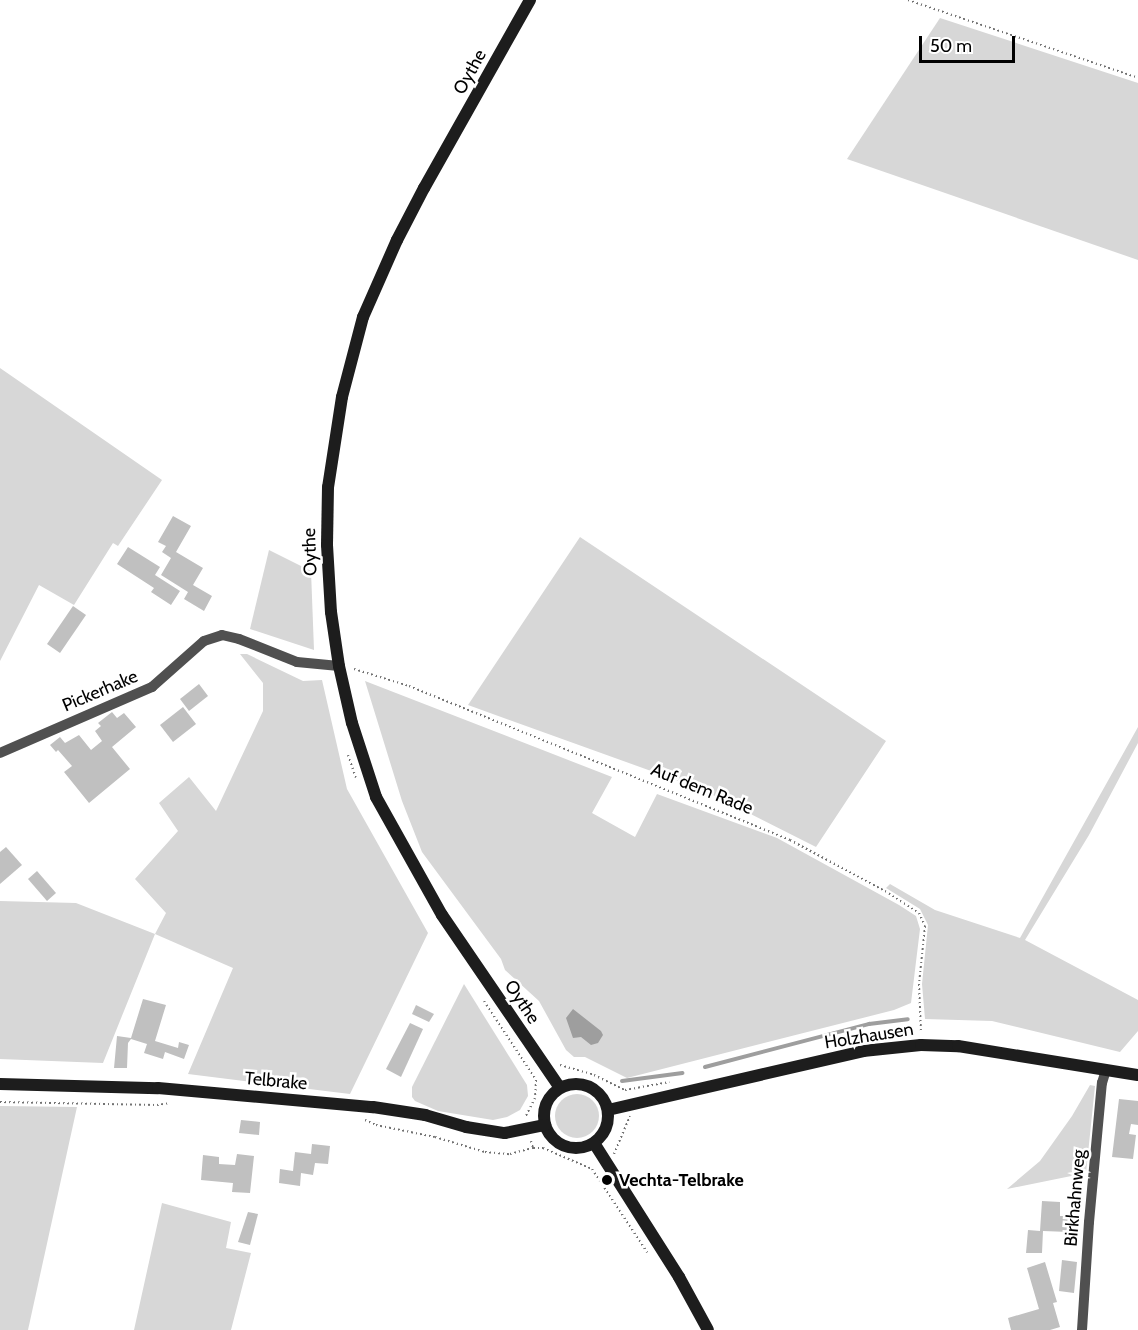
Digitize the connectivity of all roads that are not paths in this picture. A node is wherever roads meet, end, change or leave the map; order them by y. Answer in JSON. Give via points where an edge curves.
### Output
{"nodes":[{"id":1,"x":530,"y":0,"type":"edge"},
{"id":2,"x":339,"y":666,"type":"junction"},
{"id":3,"x":0,"y":753,"type":"edge"},
{"id":4,"x":1106,"y":1070,"type":"junction"},
{"id":5,"x":1138,"y":1075,"type":"edge"},
{"id":6,"x":0,"y":1084,"type":"edge"},
{"id":7,"x":560,"y":1088,"type":"junction"},
{"id":8,"x":608,"y":1110,"type":"junction"},
{"id":9,"x":545,"y":1125,"type":"junction"},
{"id":10,"x":594,"y":1143,"type":"junction"},
{"id":11,"x":708,"y":1330,"type":"edge"},
{"id":12,"x":1082,"y":1330,"type":"edge"}],
"edges":[{"from":1,"to":2,"type":"main road","name":"Oythe","via":[[413,209],[363,317],[342,397],[327,487],[330,601]]},
{"from":2,"to":3,"type":"street","name":"Pickerhake","via":[[297,662],[222,635],[204,640],[152,687]]},
{"from":2,"to":7,"type":"main road","name":"Oythe","via":[[352,723],[376,796],[442,915]]},
{"from":4,"to":5,"type":"main road","name":"Holzhausen"},
{"from":4,"to":8,"type":"main road","name":"Holzhausen","via":[[958,1046],[921,1045],[863,1052]]},
{"from":4,"to":12,"type":"street","name":"Birkhahnweg"},
{"from":6,"to":9,"type":"main road","name":"Telbrake","via":[[158,1088],[373,1107],[505,1133]]},
{"from":7,"to":8,"type":"main road","via":[[590,1086],[605,1100]]},
{"from":7,"to":9,"type":"main road","via":[[546,1104]]},
{"from":8,"to":10,"type":"main road","via":[[606,1128]]},
{"from":9,"to":10,"type":"main road","via":[[556,1142],[565,1147],[575,1149]]},
{"from":10,"to":11,"type":"main road"}]}
